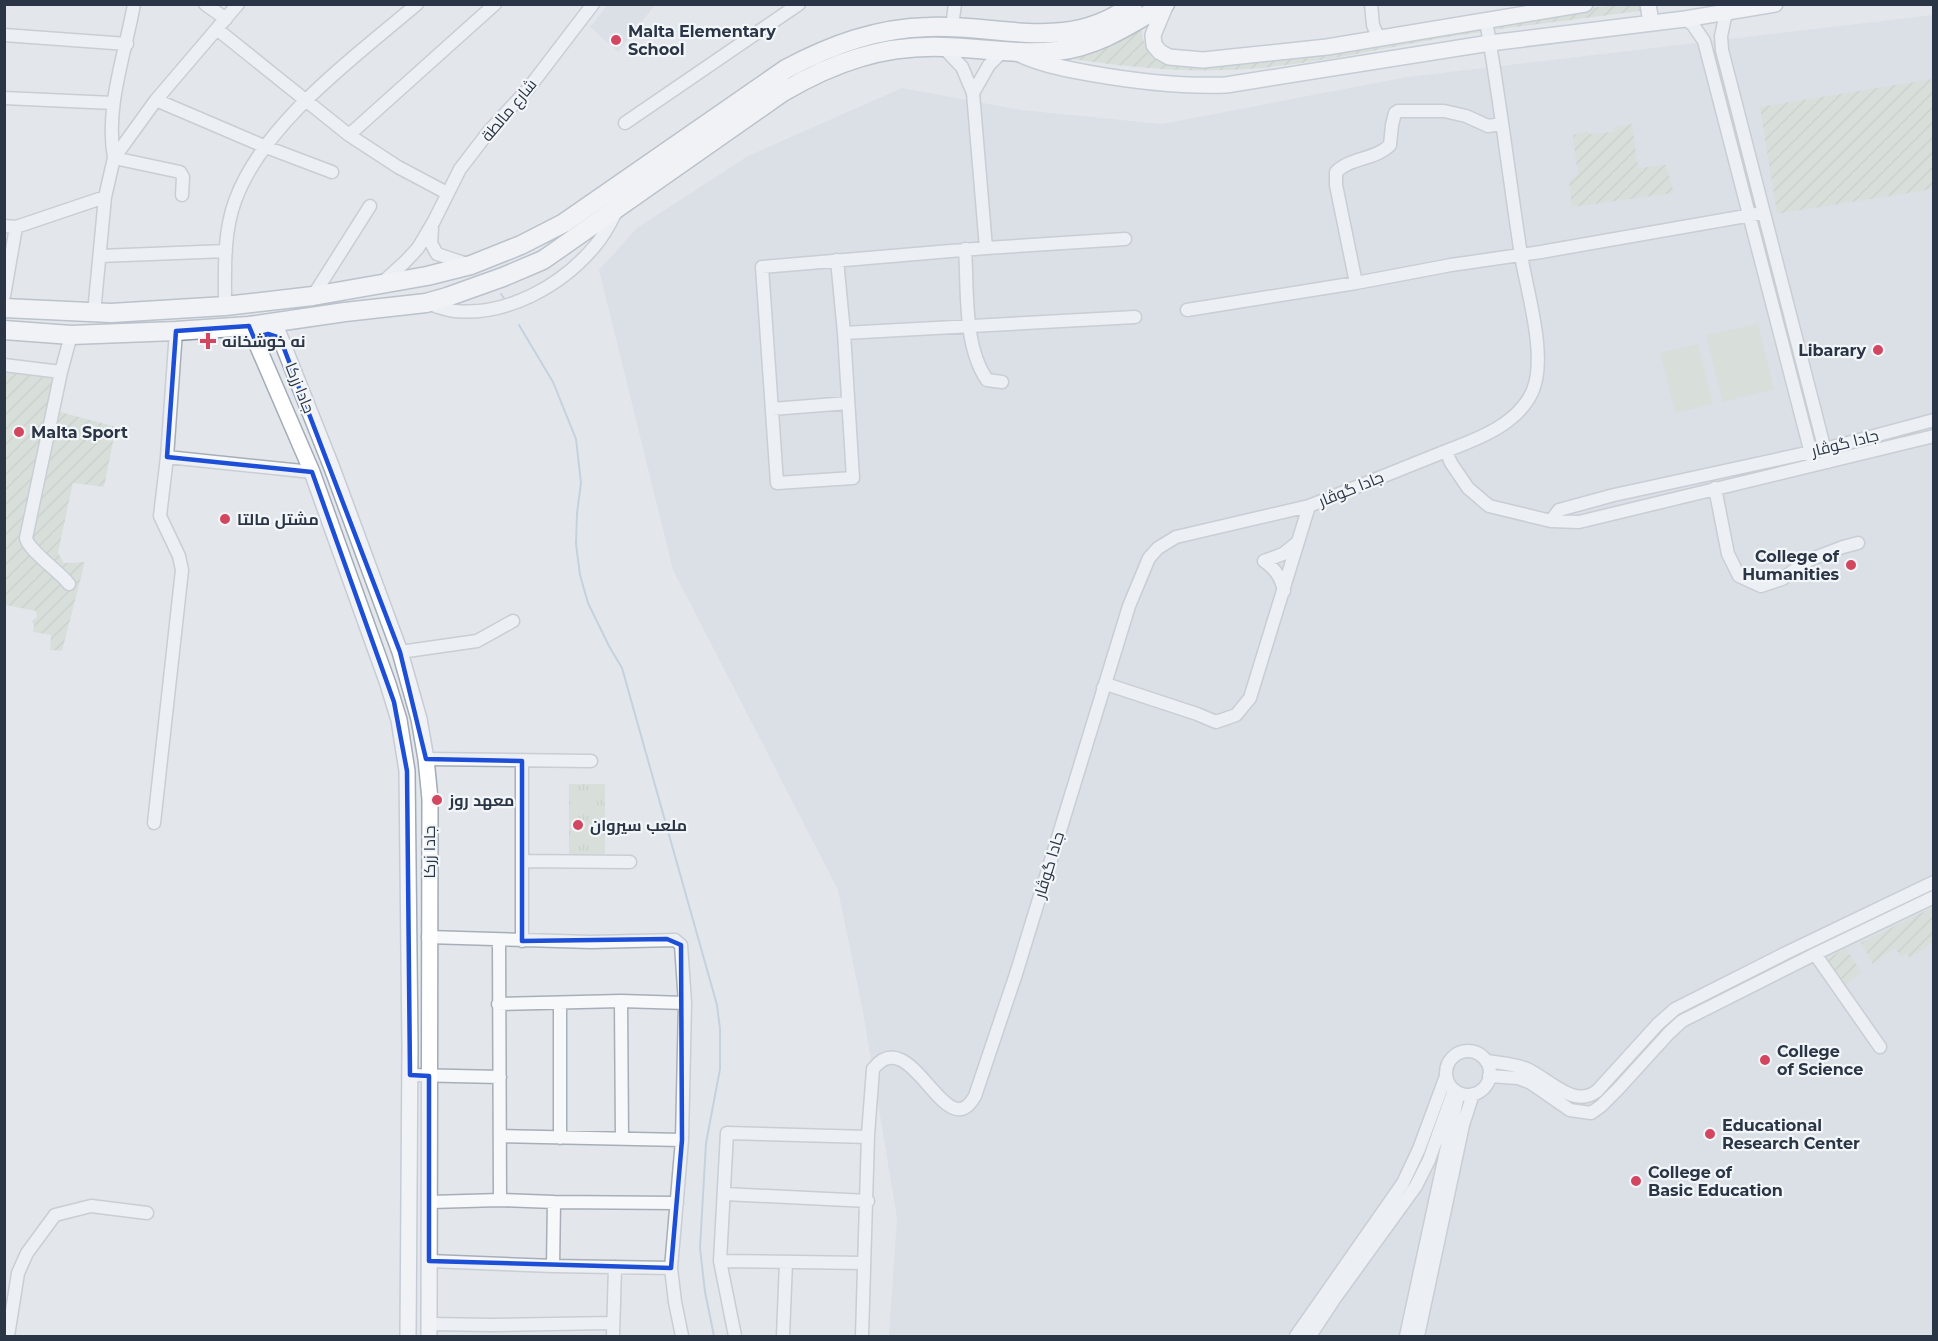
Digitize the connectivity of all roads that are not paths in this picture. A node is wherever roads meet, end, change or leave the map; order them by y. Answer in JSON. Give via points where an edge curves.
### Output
{"nodes":[{"id":1,"x":134,"y":4,"type":"edge"},
{"id":2,"x":205,"y":4,"type":"edge"},
{"id":3,"x":238,"y":4,"type":"edge"},
{"id":4,"x":417,"y":4,"type":"edge"},
{"id":5,"x":495,"y":4,"type":"edge"},
{"id":6,"x":593,"y":4,"type":"edge"},
{"id":7,"x":799,"y":4,"type":"edge"},
{"id":8,"x":955,"y":4,"type":"edge"},
{"id":9,"x":1133,"y":4,"type":"edge"},
{"id":10,"x":1166,"y":4,"type":"edge"},
{"id":11,"x":1371,"y":4,"type":"edge"},
{"id":12,"x":1585,"y":4,"type":"edge"},
{"id":13,"x":1648,"y":4,"type":"edge"},
{"id":14,"x":1775,"y":4,"type":"edge"},
{"id":15,"x":1726,"y":13,"type":"junction"},
{"id":16,"x":226,"y":19,"type":"junction"},
{"id":17,"x":1685,"y":19,"type":"junction"},
{"id":18,"x":1486,"y":21,"type":"junction"},
{"id":19,"x":1651,"y":22,"type":"junction"},
{"id":20,"x":952,"y":26,"type":"junction"},
{"id":21,"x":218,"y":30,"type":"junction"},
{"id":22,"x":4,"y":35,"type":"edge"},
{"id":23,"x":1379,"y":39,"type":"junction"},
{"id":24,"x":1490,"y":43,"type":"junction"},
{"id":25,"x":127,"y":44,"type":"junction"},
{"id":26,"x":943,"y":47,"type":"junction"},
{"id":27,"x":1722,"y":50,"type":"junction"},
{"id":28,"x":1009,"y":52,"type":"junction"},
{"id":29,"x":1708,"y":54,"type":"junction"},
{"id":30,"x":974,"y":93,"type":"junction"},
{"id":31,"x":4,"y":98,"type":"edge"},
{"id":32,"x":156,"y":100,"type":"junction"},
{"id":33,"x":305,"y":100,"type":"junction"},
{"id":34,"x":113,"y":103,"type":"junction"},
{"id":35,"x":625,"y":123,"type":"dead end"},
{"id":36,"x":1502,"y":124,"type":"junction"},
{"id":37,"x":350,"y":135,"type":"junction"},
{"id":38,"x":266,"y":147,"type":"junction"},
{"id":39,"x":114,"y":158,"type":"junction"},
{"id":40,"x":332,"y":172,"type":"dead end"},
{"id":41,"x":447,"y":193,"type":"junction"},
{"id":42,"x":182,"y":195,"type":"dead end"},
{"id":43,"x":105,"y":197,"type":"junction"},
{"id":44,"x":370,"y":206,"type":"dead end"},
{"id":45,"x":619,"y":207,"type":"junction"},
{"id":46,"x":1763,"y":213,"type":"junction"},
{"id":47,"x":1750,"y":215,"type":"junction"},
{"id":48,"x":434,"y":221,"type":"junction"},
{"id":49,"x":564,"y":223,"type":"junction"},
{"id":50,"x":10,"y":227,"type":"edge"},
{"id":51,"x":1125,"y":239,"type":"dead end"},
{"id":52,"x":575,"y":240,"type":"junction"},
{"id":53,"x":986,"y":248,"type":"junction"},
{"id":54,"x":965,"y":249,"type":"junction"},
{"id":55,"x":226,"y":251,"type":"junction"},
{"id":56,"x":1521,"y":255,"type":"junction"},
{"id":57,"x":100,"y":256,"type":"junction"},
{"id":58,"x":837,"y":260,"type":"junction"},
{"id":59,"x":471,"y":266,"type":"junction"},
{"id":60,"x":1356,"y":283,"type":"junction"},
{"id":61,"x":380,"y":285,"type":"junction"},
{"id":62,"x":4,"y":296,"type":"edge"},
{"id":63,"x":313,"y":296,"type":"junction"},
{"id":64,"x":426,"y":303,"type":"junction"},
{"id":65,"x":225,"y":306,"type":"junction"},
{"id":66,"x":4,"y":308,"type":"edge"},
{"id":67,"x":1187,"y":310,"type":"dead end"},
{"id":68,"x":94,"y":313,"type":"junction"},
{"id":69,"x":1135,"y":317,"type":"dead end"},
{"id":70,"x":249,"y":326,"type":"junction"},
{"id":71,"x":970,"y":326,"type":"junction"},
{"id":72,"x":4,"y":330,"type":"edge"},
{"id":73,"x":277,"y":330,"type":"junction"},
{"id":74,"x":176,"y":331,"type":"junction"},
{"id":75,"x":844,"y":333,"type":"junction"},
{"id":76,"x":71,"y":335,"type":"junction"},
{"id":77,"x":257,"y":344,"type":"junction"},
{"id":78,"x":4,"y":365,"type":"edge"},
{"id":79,"x":61,"y":372,"type":"junction"},
{"id":80,"x":1002,"y":382,"type":"dead end"},
{"id":81,"x":848,"y":403,"type":"junction"},
{"id":82,"x":772,"y":409,"type":"junction"},
{"id":83,"x":1934,"y":420,"type":"edge"},
{"id":84,"x":1934,"y":436,"type":"edge"},
{"id":85,"x":1446,"y":451,"type":"junction"},
{"id":86,"x":1826,"y":455,"type":"junction"},
{"id":87,"x":167,"y":457,"type":"junction"},
{"id":88,"x":1813,"y":459,"type":"junction"},
{"id":89,"x":312,"y":471,"type":"junction"},
{"id":90,"x":1715,"y":488,"type":"junction"},
{"id":91,"x":1309,"y":506,"type":"junction"},
{"id":92,"x":1551,"y":521,"type":"junction"},
{"id":93,"x":1298,"y":542,"type":"junction"},
{"id":94,"x":1858,"y":543,"type":"dead end"},
{"id":95,"x":69,"y":584,"type":"dead end"},
{"id":96,"x":1284,"y":591,"type":"junction"},
{"id":97,"x":513,"y":621,"type":"dead end"},
{"id":98,"x":399,"y":652,"type":"junction"},
{"id":99,"x":1103,"y":687,"type":"junction"},
{"id":100,"x":426,"y":759,"type":"junction"},
{"id":101,"x":522,"y":761,"type":"junction"},
{"id":102,"x":591,"y":761,"type":"dead end"},
{"id":103,"x":154,"y":823,"type":"dead end"},
{"id":104,"x":522,"y":861,"type":"junction"},
{"id":105,"x":630,"y":862,"type":"dead end"},
{"id":106,"x":1934,"y":882,"type":"edge"},
{"id":107,"x":1934,"y":897,"type":"edge"},
{"id":108,"x":428,"y":937,"type":"junction"},
{"id":109,"x":499,"y":940,"type":"junction"},
{"id":110,"x":522,"y":940,"type":"junction"},
{"id":111,"x":1815,"y":954,"type":"junction"},
{"id":112,"x":621,"y":1001,"type":"junction"},
{"id":113,"x":560,"y":1003,"type":"junction"},
{"id":114,"x":685,"y":1003,"type":"junction"},
{"id":115,"x":498,"y":1004,"type":"junction"},
{"id":116,"x":1880,"y":1047,"type":"dead end"},
{"id":117,"x":1486,"y":1060,"type":"junction"},
{"id":118,"x":410,"y":1075,"type":"junction"},
{"id":119,"x":429,"y":1076,"type":"junction"},
{"id":120,"x":1446,"y":1076,"type":"junction"},
{"id":121,"x":1489,"y":1076,"type":"junction"},
{"id":122,"x":500,"y":1077,"type":"junction"},
{"id":123,"x":1456,"y":1092,"type":"junction"},
{"id":124,"x":1473,"y":1094,"type":"junction"},
{"id":125,"x":501,"y":1136,"type":"junction"},
{"id":126,"x":868,"y":1137,"type":"junction"},
{"id":127,"x":560,"y":1138,"type":"junction"},
{"id":128,"x":622,"y":1139,"type":"junction"},
{"id":129,"x":682,"y":1140,"type":"junction"},
{"id":130,"x":725,"y":1194,"type":"junction"},
{"id":131,"x":500,"y":1200,"type":"junction"},
{"id":132,"x":868,"y":1201,"type":"junction"},
{"id":133,"x":430,"y":1202,"type":"junction"},
{"id":134,"x":554,"y":1202,"type":"junction"},
{"id":135,"x":677,"y":1203,"type":"junction"},
{"id":136,"x":147,"y":1213,"type":"dead end"},
{"id":137,"x":429,"y":1261,"type":"junction"},
{"id":138,"x":720,"y":1261,"type":"junction"},
{"id":139,"x":786,"y":1262,"type":"junction"},
{"id":140,"x":864,"y":1263,"type":"junction"},
{"id":141,"x":552,"y":1266,"type":"junction"},
{"id":142,"x":615,"y":1267,"type":"junction"},
{"id":143,"x":671,"y":1268,"type":"junction"},
{"id":144,"x":613,"y":1323,"type":"junction"},
{"id":145,"x":429,"y":1330,"type":"edge"},
{"id":146,"x":553,"y":1330,"type":"edge"},
{"id":147,"x":492,"y":1331,"type":"edge"},
{"id":148,"x":8,"y":1336,"type":"edge"},
{"id":149,"x":408,"y":1336,"type":"edge"},
{"id":150,"x":613,"y":1336,"type":"edge"},
{"id":151,"x":682,"y":1336,"type":"edge"},
{"id":152,"x":735,"y":1336,"type":"edge"},
{"id":153,"x":783,"y":1336,"type":"edge"},
{"id":154,"x":862,"y":1336,"type":"edge"},
{"id":155,"x":1296,"y":1336,"type":"edge"},
{"id":156,"x":1310,"y":1336,"type":"edge"},
{"id":157,"x":1406,"y":1336,"type":"edge"},
{"id":158,"x":1418,"y":1336,"type":"edge"}],
"edges":[{"from":1,"to":25,"type":"street"},
{"from":2,"to":16,"type":"street"},
{"from":3,"to":16,"type":"street"},
{"from":4,"to":33,"type":"street"},
{"from":5,"to":37,"type":"street"},
{"from":6,"to":41,"type":"street","name":"شارع مالطة","via":[[472,154]]},
{"from":7,"to":35,"type":"street"},
{"from":8,"to":20,"type":"street"},
{"from":9,"to":20,"type":"highway","via":[[1101,22],[1058,34]]},
{"from":10,"to":23,"type":"main road","via":[[1153,35],[1154,45],[1160,52],[1178,59],[1220,59]]},
{"from":10,"to":28,"type":"highway","via":[[1089,44],[1058,51]]},
{"from":11,"to":23,"type":"street"},
{"from":12,"to":18,"type":"main road"},
{"from":13,"to":19,"type":"main road"},
{"from":14,"to":15,"type":"main road"},
{"from":15,"to":17,"type":"main road"},
{"from":15,"to":27,"type":"street"},
{"from":16,"to":21,"type":"street"},
{"from":17,"to":19,"type":"main road"},
{"from":17,"to":29,"type":"street","via":[[1700,33]]},
{"from":18,"to":23,"type":"main road"},
{"from":18,"to":24,"type":"street","name":"جادا گوڤار"},
{"from":19,"to":24,"type":"main road"},
{"from":20,"to":49,"type":"highway","via":[[876,33],[813,54]]},
{"from":21,"to":32,"type":"street"},
{"from":21,"to":33,"type":"street"},
{"from":22,"to":25,"type":"street"},
{"from":24,"to":28,"type":"main road","via":[[1247,83],[1204,86],[1106,76],[1051,66]]},
{"from":24,"to":36,"type":"street","name":"جادا گوڤار"},
{"from":25,"to":34,"type":"street"},
{"from":26,"to":28,"type":"highway"},
{"from":26,"to":30,"type":"street","via":[[962,67]]},
{"from":26,"to":45,"type":"highway","via":[[893,49],[865,55],[811,76]]},
{"from":27,"to":29,"type":"street"},
{"from":27,"to":46,"type":"street"},
{"from":28,"to":30,"type":"street","via":[[989,65]]},
{"from":29,"to":47,"type":"street"},
{"from":30,"to":53,"type":"street"},
{"from":31,"to":34,"type":"street"},
{"from":32,"to":38,"type":"street"},
{"from":32,"to":39,"type":"street"},
{"from":33,"to":37,"type":"street"},
{"from":33,"to":38,"type":"street"},
{"from":34,"to":39,"type":"street"},
{"from":36,"to":56,"type":"street","name":"جادا گوڤار"},
{"from":36,"to":60,"type":"street","via":[[1488,126],[1444,111],[1398,111],[1390,145],[1384,151],[1344,164],[1336,172]]},
{"from":37,"to":41,"type":"street","via":[[398,168]]},
{"from":38,"to":40,"type":"street"},
{"from":38,"to":55,"type":"street","via":[[248,172],[234,203]]},
{"from":39,"to":42,"type":"street","via":[[180,172]]},
{"from":39,"to":43,"type":"street"},
{"from":41,"to":48,"type":"street","name":"شارع مالطة"},
{"from":43,"to":50,"type":"street"},
{"from":43,"to":57,"type":"street"},
{"from":44,"to":63,"type":"street"},
{"from":45,"to":52,"type":"highway"},
{"from":45,"to":64,"type":"street","via":[[594,247],[558,280],[519,302],[493,309],[455,311]]},
{"from":46,"to":47,"type":"street"},
{"from":46,"to":86,"type":"street"},
{"from":47,"to":56,"type":"street"},
{"from":47,"to":88,"type":"street"},
{"from":48,"to":59,"type":"street","name":"شارع مالطة","via":[[433,250]]},
{"from":48,"to":61,"type":"street","name":"شارع مالطة","via":[[412,255]]},
{"from":49,"to":52,"type":"highway"},
{"from":49,"to":59,"type":"highway"},
{"from":50,"to":62,"type":"street"},
{"from":51,"to":53,"type":"street"},
{"from":52,"to":64,"type":"highway","via":[[513,273]]},
{"from":53,"to":54,"type":"street"},
{"from":54,"to":58,"type":"street"},
{"from":54,"to":71,"type":"street"},
{"from":55,"to":57,"type":"street"},
{"from":55,"to":65,"type":"street"},
{"from":56,"to":60,"type":"street"},
{"from":56,"to":85,"type":"street","name":"جادا گوڤار","via":[[1537,347],[1533,391],[1519,411],[1502,425]]},
{"from":57,"to":68,"type":"street"},
{"from":58,"to":75,"type":"street"},
{"from":58,"to":82,"type":"street","via":[[762,267]]},
{"from":59,"to":61,"type":"highway"},
{"from":60,"to":67,"type":"street"},
{"from":61,"to":63,"type":"highway"},
{"from":63,"to":65,"type":"highway"},
{"from":64,"to":73,"type":"highway","via":[[345,312]]},
{"from":65,"to":68,"type":"highway"},
{"from":66,"to":68,"type":"highway"},
{"from":69,"to":71,"type":"street"},
{"from":70,"to":73,"type":"highway"},
{"from":70,"to":74,"type":"highway"},
{"from":70,"to":77,"type":"main road","name":"جادا زرکا"},
{"from":71,"to":75,"type":"street"},
{"from":71,"to":80,"type":"street","via":[[979,368],[987,380]]},
{"from":72,"to":76,"type":"highway"},
{"from":73,"to":77,"type":"main road","via":[[261,337]]},
{"from":73,"to":98,"type":"main road","name":"جادا زرکا"},
{"from":74,"to":76,"type":"highway"},
{"from":74,"to":87,"type":"street"},
{"from":75,"to":81,"type":"street"},
{"from":76,"to":79,"type":"street"},
{"from":77,"to":89,"type":"main road","name":"جادا زرکا"},
{"from":78,"to":79,"type":"street"},
{"from":79,"to":95,"type":"street","via":[[26,538],[30,547]]},
{"from":81,"to":82,"type":"street"},
{"from":81,"to":82,"type":"street","via":[[853,478],[777,483]]},
{"from":83,"to":86,"type":"street","name":"جادا گوڤار"},
{"from":84,"to":86,"type":"street","name":"جادا گوڤار"},
{"from":85,"to":91,"type":"street","name":"جادا گوڤار"},
{"from":85,"to":92,"type":"street","name":"جادا گوڤار","via":[[1468,488],[1489,506]]},
{"from":86,"to":88,"type":"street","name":"جادا گوڤار"},
{"from":87,"to":89,"type":"street"},
{"from":87,"to":103,"type":"street","via":[[160,516],[182,570]]},
{"from":88,"to":90,"type":"street","name":"جادا گوڤار"},
{"from":88,"to":92,"type":"street","name":"جادا گوڤار","via":[[1614,495],[1559,510]]},
{"from":89,"to":118,"type":"main road","name":"جادا زرکا","via":[[394,702],[403,739],[407,771]]},
{"from":90,"to":92,"type":"street","name":"جادا گوڤار","via":[[1579,522]]},
{"from":90,"to":94,"type":"street","via":[[1728,554],[1739,576],[1761,586],[1782,579],[1809,560]]},
{"from":91,"to":93,"type":"street"},
{"from":91,"to":99,"type":"street","name":"جادا گوڤار","via":[[1186,534],[1158,548],[1143,568]]},
{"from":93,"to":96,"type":"street"},
{"from":93,"to":96,"type":"street","via":[[1283,554],[1264,561],[1275,570]]},
{"from":96,"to":99,"type":"street","via":[[1250,698],[1236,715],[1216,722],[1106,684]]},
{"from":97,"to":98,"type":"street","via":[[477,641]]},
{"from":98,"to":100,"type":"main road","name":"جادا زرکا","via":[[415,699]]},
{"from":99,"to":126,"type":"street","name":"جادا گوڤار","via":[[975,1096],[964,1108],[949,1106],[906,1062],[886,1059],[873,1069]]},
{"from":100,"to":101,"type":"street"},
{"from":100,"to":108,"type":"main road","name":"جادا زرکا","via":[[430,799]]},
{"from":101,"to":102,"type":"street"},
{"from":101,"to":104,"type":"street"},
{"from":104,"to":105,"type":"street"},
{"from":104,"to":110,"type":"street"},
{"from":106,"to":117,"type":"street","via":[[1675,1009],[1590,1096],[1575,1097],[1526,1068]]},
{"from":107,"to":111,"type":"street"},
{"from":108,"to":109,"type":"street"},
{"from":108,"to":119,"type":"main road","name":"جادا زرکا"},
{"from":109,"to":110,"type":"street"},
{"from":109,"to":115,"type":"street"},
{"from":110,"to":114,"type":"street","via":[[675,940],[681,945]]},
{"from":111,"to":116,"type":"street"},
{"from":111,"to":121,"type":"street","via":[[1683,1021],[1591,1113],[1570,1110],[1518,1078]]},
{"from":112,"to":113,"type":"street"},
{"from":112,"to":114,"type":"street"},
{"from":112,"to":128,"type":"street"},
{"from":113,"to":115,"type":"street"},
{"from":113,"to":127,"type":"street"},
{"from":114,"to":129,"type":"street"},
{"from":115,"to":122,"type":"street"},
{"from":117,"to":120,"type":"street","via":[[1476,1052],[1463,1051],[1451,1058]]},
{"from":117,"to":121,"type":"street"},
{"from":118,"to":119,"type":"street"},
{"from":118,"to":149,"type":"main road","name":"جادا زرکا"},
{"from":119,"to":122,"type":"street"},
{"from":119,"to":133,"type":"main road","name":"جادا زرکا"},
{"from":120,"to":123,"type":"street"},
{"from":120,"to":155,"type":"street","via":[[1403,1183]]},
{"from":121,"to":124,"type":"street","via":[[1484,1088]]},
{"from":122,"to":125,"type":"street"},
{"from":123,"to":124,"type":"street"},
{"from":123,"to":156,"type":"street","via":[[1416,1186]]},
{"from":123,"to":157,"type":"street"},
{"from":124,"to":158,"type":"street"},
{"from":125,"to":127,"type":"street"},
{"from":125,"to":131,"type":"street"},
{"from":126,"to":130,"type":"street","via":[[727,1132]]},
{"from":126,"to":132,"type":"street","name":"جادا گوڤار"},
{"from":127,"to":128,"type":"street"},
{"from":128,"to":129,"type":"street"},
{"from":129,"to":135,"type":"street"},
{"from":130,"to":132,"type":"street"},
{"from":130,"to":138,"type":"street"},
{"from":131,"to":133,"type":"street"},
{"from":131,"to":134,"type":"street"},
{"from":132,"to":140,"type":"street","name":"جادا گوڤار"},
{"from":133,"to":137,"type":"main road","name":"جادا زرکا"},
{"from":134,"to":135,"type":"street"},
{"from":134,"to":141,"type":"street"},
{"from":135,"to":143,"type":"street"},
{"from":136,"to":148,"type":"street","via":[[91,1206],[55,1215],[27,1253],[18,1273]]},
{"from":137,"to":141,"type":"street"},
{"from":137,"to":145,"type":"main road","name":"جادا زرکا"},
{"from":138,"to":139,"type":"street"},
{"from":138,"to":152,"type":"street"},
{"from":139,"to":140,"type":"street"},
{"from":139,"to":153,"type":"street"},
{"from":140,"to":154,"type":"street","name":"جادا گوڤار"},
{"from":141,"to":142,"type":"street"},
{"from":142,"to":143,"type":"street"},
{"from":142,"to":144,"type":"street"},
{"from":143,"to":151,"type":"street"},
{"from":144,"to":146,"type":"street"},
{"from":144,"to":150,"type":"street"},
{"from":145,"to":147,"type":"street"},
{"from":146,"to":147,"type":"street"}]}
